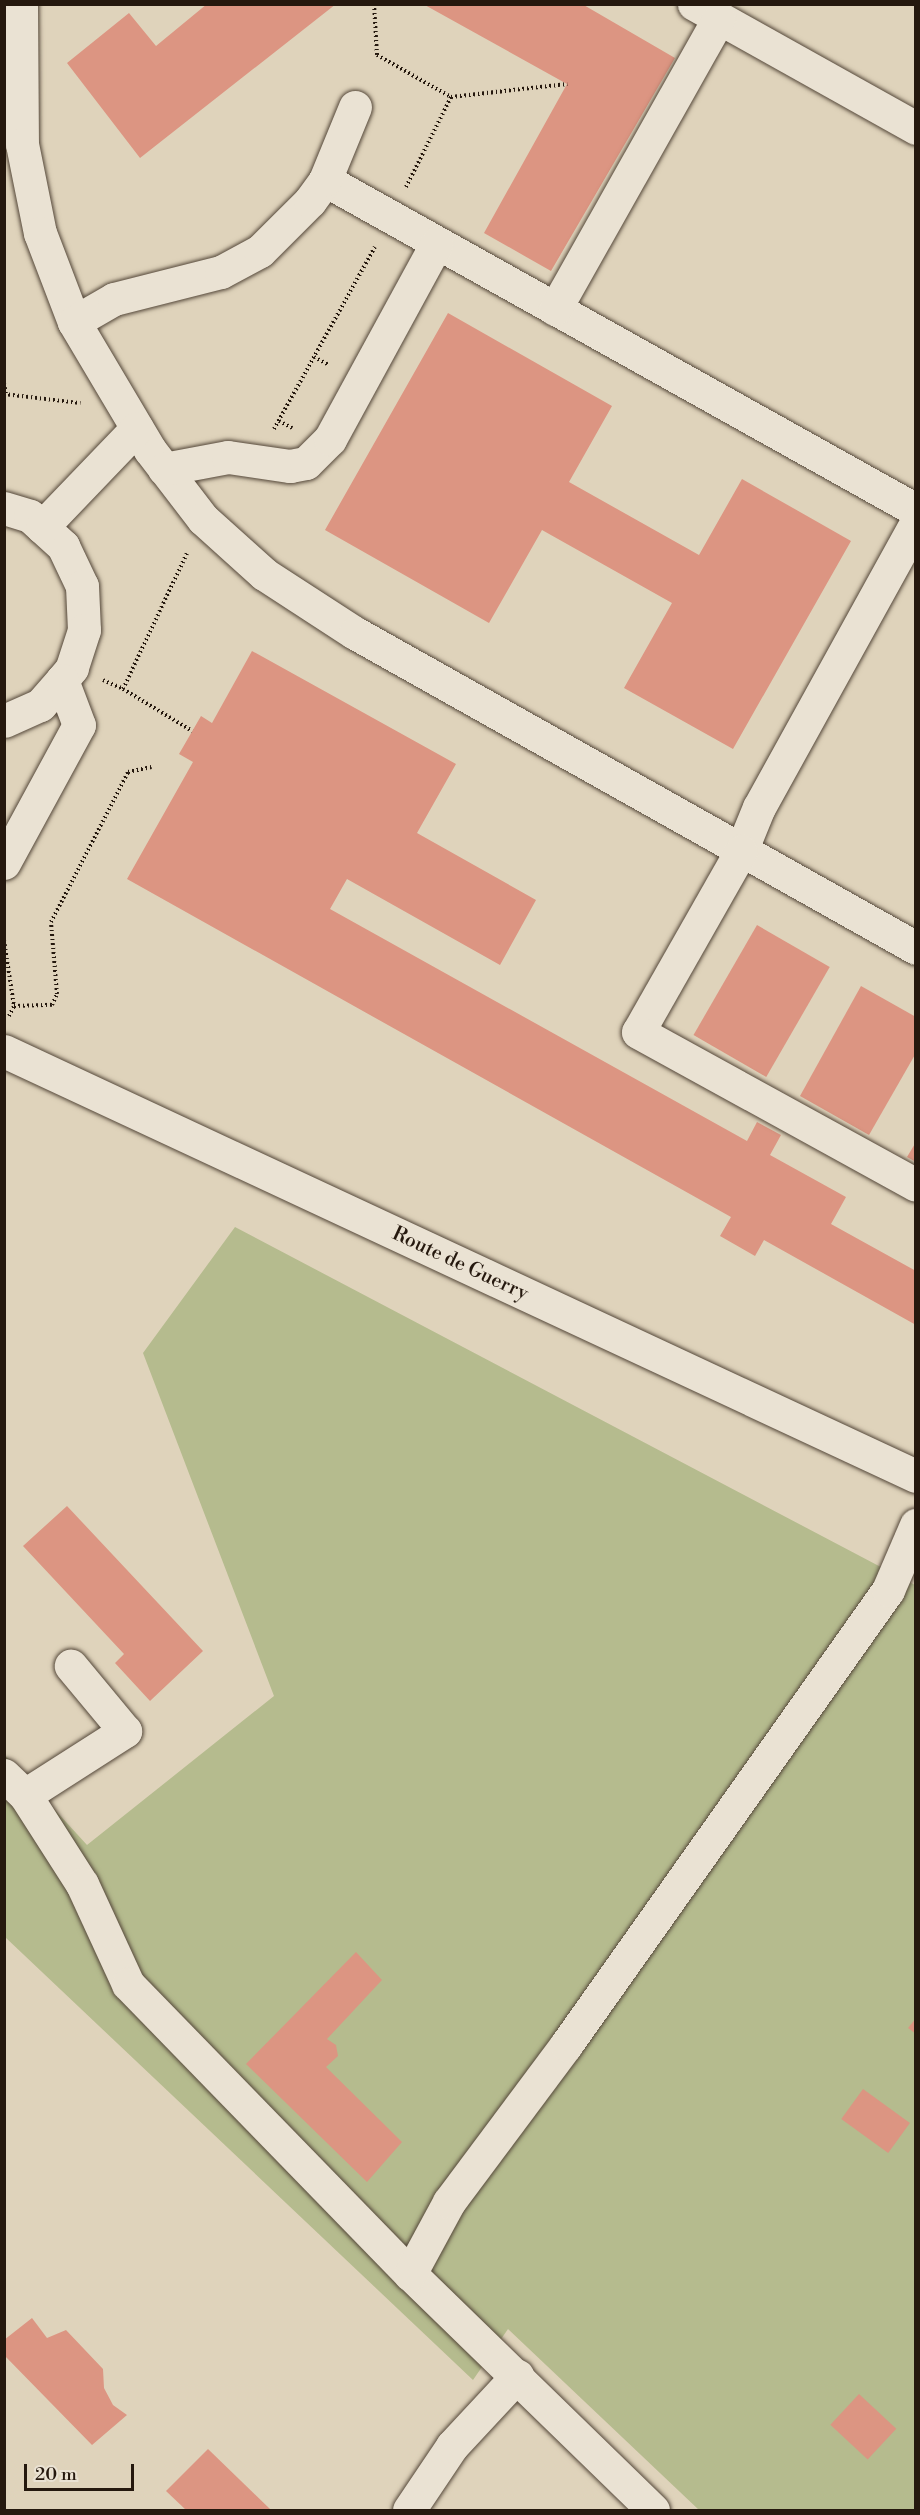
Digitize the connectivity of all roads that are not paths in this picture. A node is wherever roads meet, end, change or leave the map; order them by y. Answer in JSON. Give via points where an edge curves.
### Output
{"nodes":[{"id":1,"x":21,"y":4,"type":"edge"},
{"id":2,"x":706,"y":11,"type":"edge"},
{"id":3,"x":355,"y":106,"type":"dead end"},
{"id":4,"x":915,"y":128,"type":"edge"},
{"id":5,"x":325,"y":180,"type":"junction"},
{"id":6,"x":437,"y":243,"type":"junction"},
{"id":7,"x":555,"y":309,"type":"junction"},
{"id":8,"x":74,"y":322,"type":"junction"},
{"id":9,"x":137,"y":428,"type":"junction"},
{"id":10,"x":164,"y":469,"type":"junction"},
{"id":11,"x":4,"y":508,"type":"edge"},
{"id":12,"x":915,"y":510,"type":"edge"},
{"id":13,"x":915,"y":523,"type":"edge"},
{"id":14,"x":42,"y":527,"type":"junction"},
{"id":15,"x":67,"y":674,"type":"junction"},
{"id":16,"x":4,"y":722,"type":"edge"},
{"id":17,"x":741,"y":851,"type":"junction"},
{"id":18,"x":4,"y":863,"type":"edge"},
{"id":19,"x":915,"y":948,"type":"edge"},
{"id":20,"x":4,"y":1051,"type":"edge"},
{"id":21,"x":915,"y":1185,"type":"edge"},
{"id":22,"x":915,"y":1476,"type":"edge"},
{"id":23,"x":915,"y":1525,"type":"edge"},
{"id":24,"x":71,"y":1666,"type":"dead end"},
{"id":25,"x":15,"y":1785,"type":"edge"},
{"id":26,"x":410,"y":2274,"type":"junction"},
{"id":27,"x":517,"y":2376,"type":"junction"},
{"id":28,"x":409,"y":2511,"type":"edge"},
{"id":29,"x":653,"y":2511,"type":"edge"}],
"edges":[{"from":1,"to":8,"type":"street","via":[[22,144],[40,233]]},
{"from":2,"to":4,"type":"street"},
{"from":2,"to":7,"type":"street"},
{"from":3,"to":5,"type":"street"},
{"from":5,"to":6,"type":"street"},
{"from":5,"to":8,"type":"street","via":[[280,233],[243,262],[114,299]]},
{"from":6,"to":7,"type":"street"},
{"from":6,"to":10,"type":"street","via":[[330,438],[306,463],[290,466],[228,457]]},
{"from":7,"to":12,"type":"street"},
{"from":8,"to":9,"type":"street"},
{"from":9,"to":10,"type":"street"},
{"from":9,"to":14,"type":"street"},
{"from":10,"to":17,"type":"street","via":[[204,519],[264,574],[355,633]]},
{"from":11,"to":14,"type":"street","via":[[30,516]]},
{"from":13,"to":17,"type":"street","via":[[759,807]]},
{"from":14,"to":15,"type":"street","via":[[63,546],[82,586],[84,630]]},
{"from":15,"to":16,"type":"street","via":[[40,705]]},
{"from":15,"to":18,"type":"street","via":[[79,725]]},
{"from":17,"to":19,"type":"street"},
{"from":17,"to":21,"type":"street","via":[[638,1032]]},
{"from":20,"to":22,"type":"street","name":"Route de Guerry"},
{"from":23,"to":26,"type":"street","via":[[888,1590],[573,2035],[449,2202]]},
{"from":24,"to":25,"type":"street","via":[[125,1731]]},
{"from":25,"to":26,"type":"street","via":[[82,1884],[128,1984]]},
{"from":26,"to":27,"type":"street"},
{"from":27,"to":28,"type":"street","via":[[452,2446]]},
{"from":27,"to":29,"type":"street"}]}
